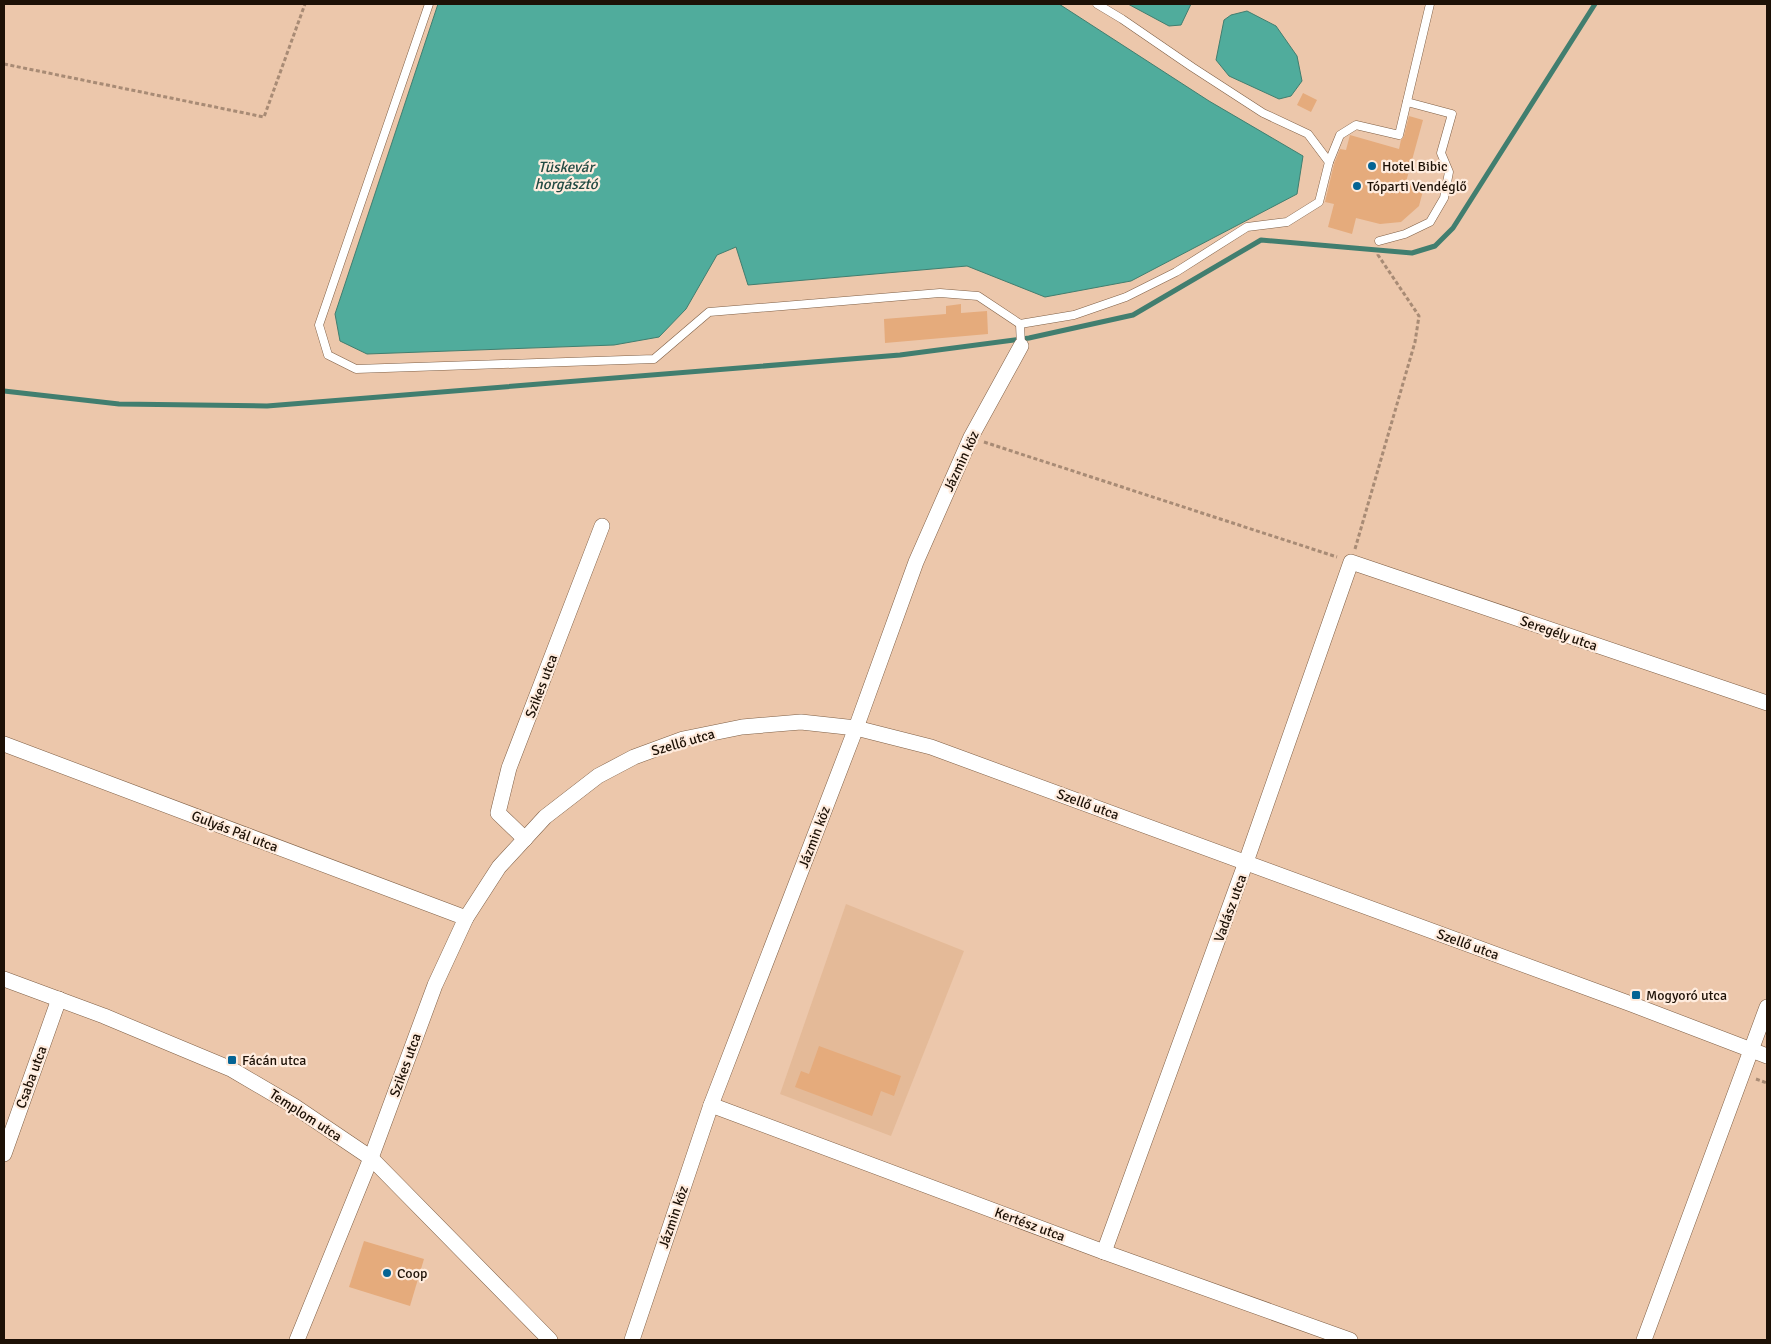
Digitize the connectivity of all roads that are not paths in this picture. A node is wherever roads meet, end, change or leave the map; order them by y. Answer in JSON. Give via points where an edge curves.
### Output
{"nodes":[{"id":1,"x":429,"y":4,"type":"edge"},
{"id":2,"x":1097,"y":4,"type":"edge"},
{"id":3,"x":1430,"y":4,"type":"edge"},
{"id":4,"x":1407,"y":102,"type":"junction"},
{"id":5,"x":1329,"y":162,"type":"junction"},
{"id":6,"x":1379,"y":241,"type":"dead end"},
{"id":7,"x":1020,"y":324,"type":"junction"},
{"id":8,"x":1021,"y":346,"type":"joint"},
{"id":9,"x":602,"y":526,"type":"dead end"},
{"id":10,"x":1351,"y":562,"type":"joint"},
{"id":11,"x":1767,"y":703,"type":"edge"},
{"id":12,"x":856,"y":728,"type":"junction"},
{"id":13,"x":4,"y":744,"type":"edge"},
{"id":14,"x":525,"y":839,"type":"junction"},
{"id":15,"x":1246,"y":862,"type":"junction"},
{"id":16,"x":466,"y":918,"type":"junction"},
{"id":17,"x":4,"y":978,"type":"edge"},
{"id":18,"x":59,"y":1000,"type":"junction"},
{"id":19,"x":1767,"y":1007,"type":"edge"},
{"id":20,"x":1752,"y":1050,"type":"junction"},
{"id":21,"x":1767,"y":1056,"type":"edge"},
{"id":22,"x":711,"y":1105,"type":"junction"},
{"id":23,"x":4,"y":1154,"type":"edge"},
{"id":24,"x":371,"y":1158,"type":"junction"},
{"id":25,"x":1104,"y":1252,"type":"junction"},
{"id":26,"x":297,"y":1340,"type":"edge"},
{"id":27,"x":550,"y":1340,"type":"edge"},
{"id":28,"x":632,"y":1340,"type":"edge"},
{"id":29,"x":1350,"y":1340,"type":"edge"},
{"id":30,"x":1644,"y":1340,"type":"edge"}],
"edges":[{"from":1,"to":7,"type":"lane","via":[[319,324],[328,355],[356,369],[654,359],[708,312],[940,293],[978,296]]},
{"from":2,"to":5,"type":"lane","via":[[1263,113],[1308,134]]},
{"from":3,"to":4,"type":"lane"},
{"from":4,"to":5,"type":"lane","via":[[1399,135],[1356,125],[1340,135]]},
{"from":4,"to":6,"type":"lane","via":[[1452,114],[1441,153],[1449,172],[1444,198],[1430,222],[1405,234]]},
{"from":5,"to":7,"type":"lane","via":[[1319,202],[1287,222],[1247,227],[1176,272],[1126,296],[1074,315]]},
{"from":7,"to":8,"type":"lane"},
{"from":8,"to":12,"type":"street","name":"Jázmin köz","via":[[971,437],[916,562]]},
{"from":9,"to":14,"type":"street","name":"Szikes utca","via":[[509,768],[498,813]]},
{"from":10,"to":11,"type":"street","name":"Seregély utca"},
{"from":10,"to":15,"type":"street","name":"Vadász utca"},
{"from":12,"to":14,"type":"street","name":"Szellő utca","via":[[801,722],[742,727],[683,739],[634,757],[598,776],[545,817]]},
{"from":12,"to":15,"type":"street","name":"Szellő utca","via":[[931,747]]},
{"from":12,"to":22,"type":"street","name":"Jázmin köz"},
{"from":13,"to":16,"type":"street","name":"Gulyás Pál utca"},
{"from":14,"to":16,"type":"street","name":"Szellő utca","via":[[499,867]]},
{"from":15,"to":20,"type":"street","name":"Szellő utca"},
{"from":15,"to":25,"type":"street","name":"Vadász utca"},
{"from":16,"to":24,"type":"street","name":"Szikes utca","via":[[436,985]]},
{"from":17,"to":18,"type":"street","name":"Templom utca"},
{"from":18,"to":23,"type":"street","name":"Csaba utca"},
{"from":18,"to":24,"type":"street","name":"Templom utca","via":[[231,1069],[294,1106]]},
{"from":19,"to":20,"type":"street"},
{"from":20,"to":21,"type":"street","name":"Szellő utca"},
{"from":20,"to":30,"type":"street"},
{"from":22,"to":25,"type":"street","name":"Kertész utca"},
{"from":22,"to":28,"type":"street","name":"Jázmin köz"},
{"from":24,"to":26,"type":"street"},
{"from":24,"to":27,"type":"street","name":"Templom utca"},
{"from":25,"to":29,"type":"street","name":"Kertész utca"}]}
